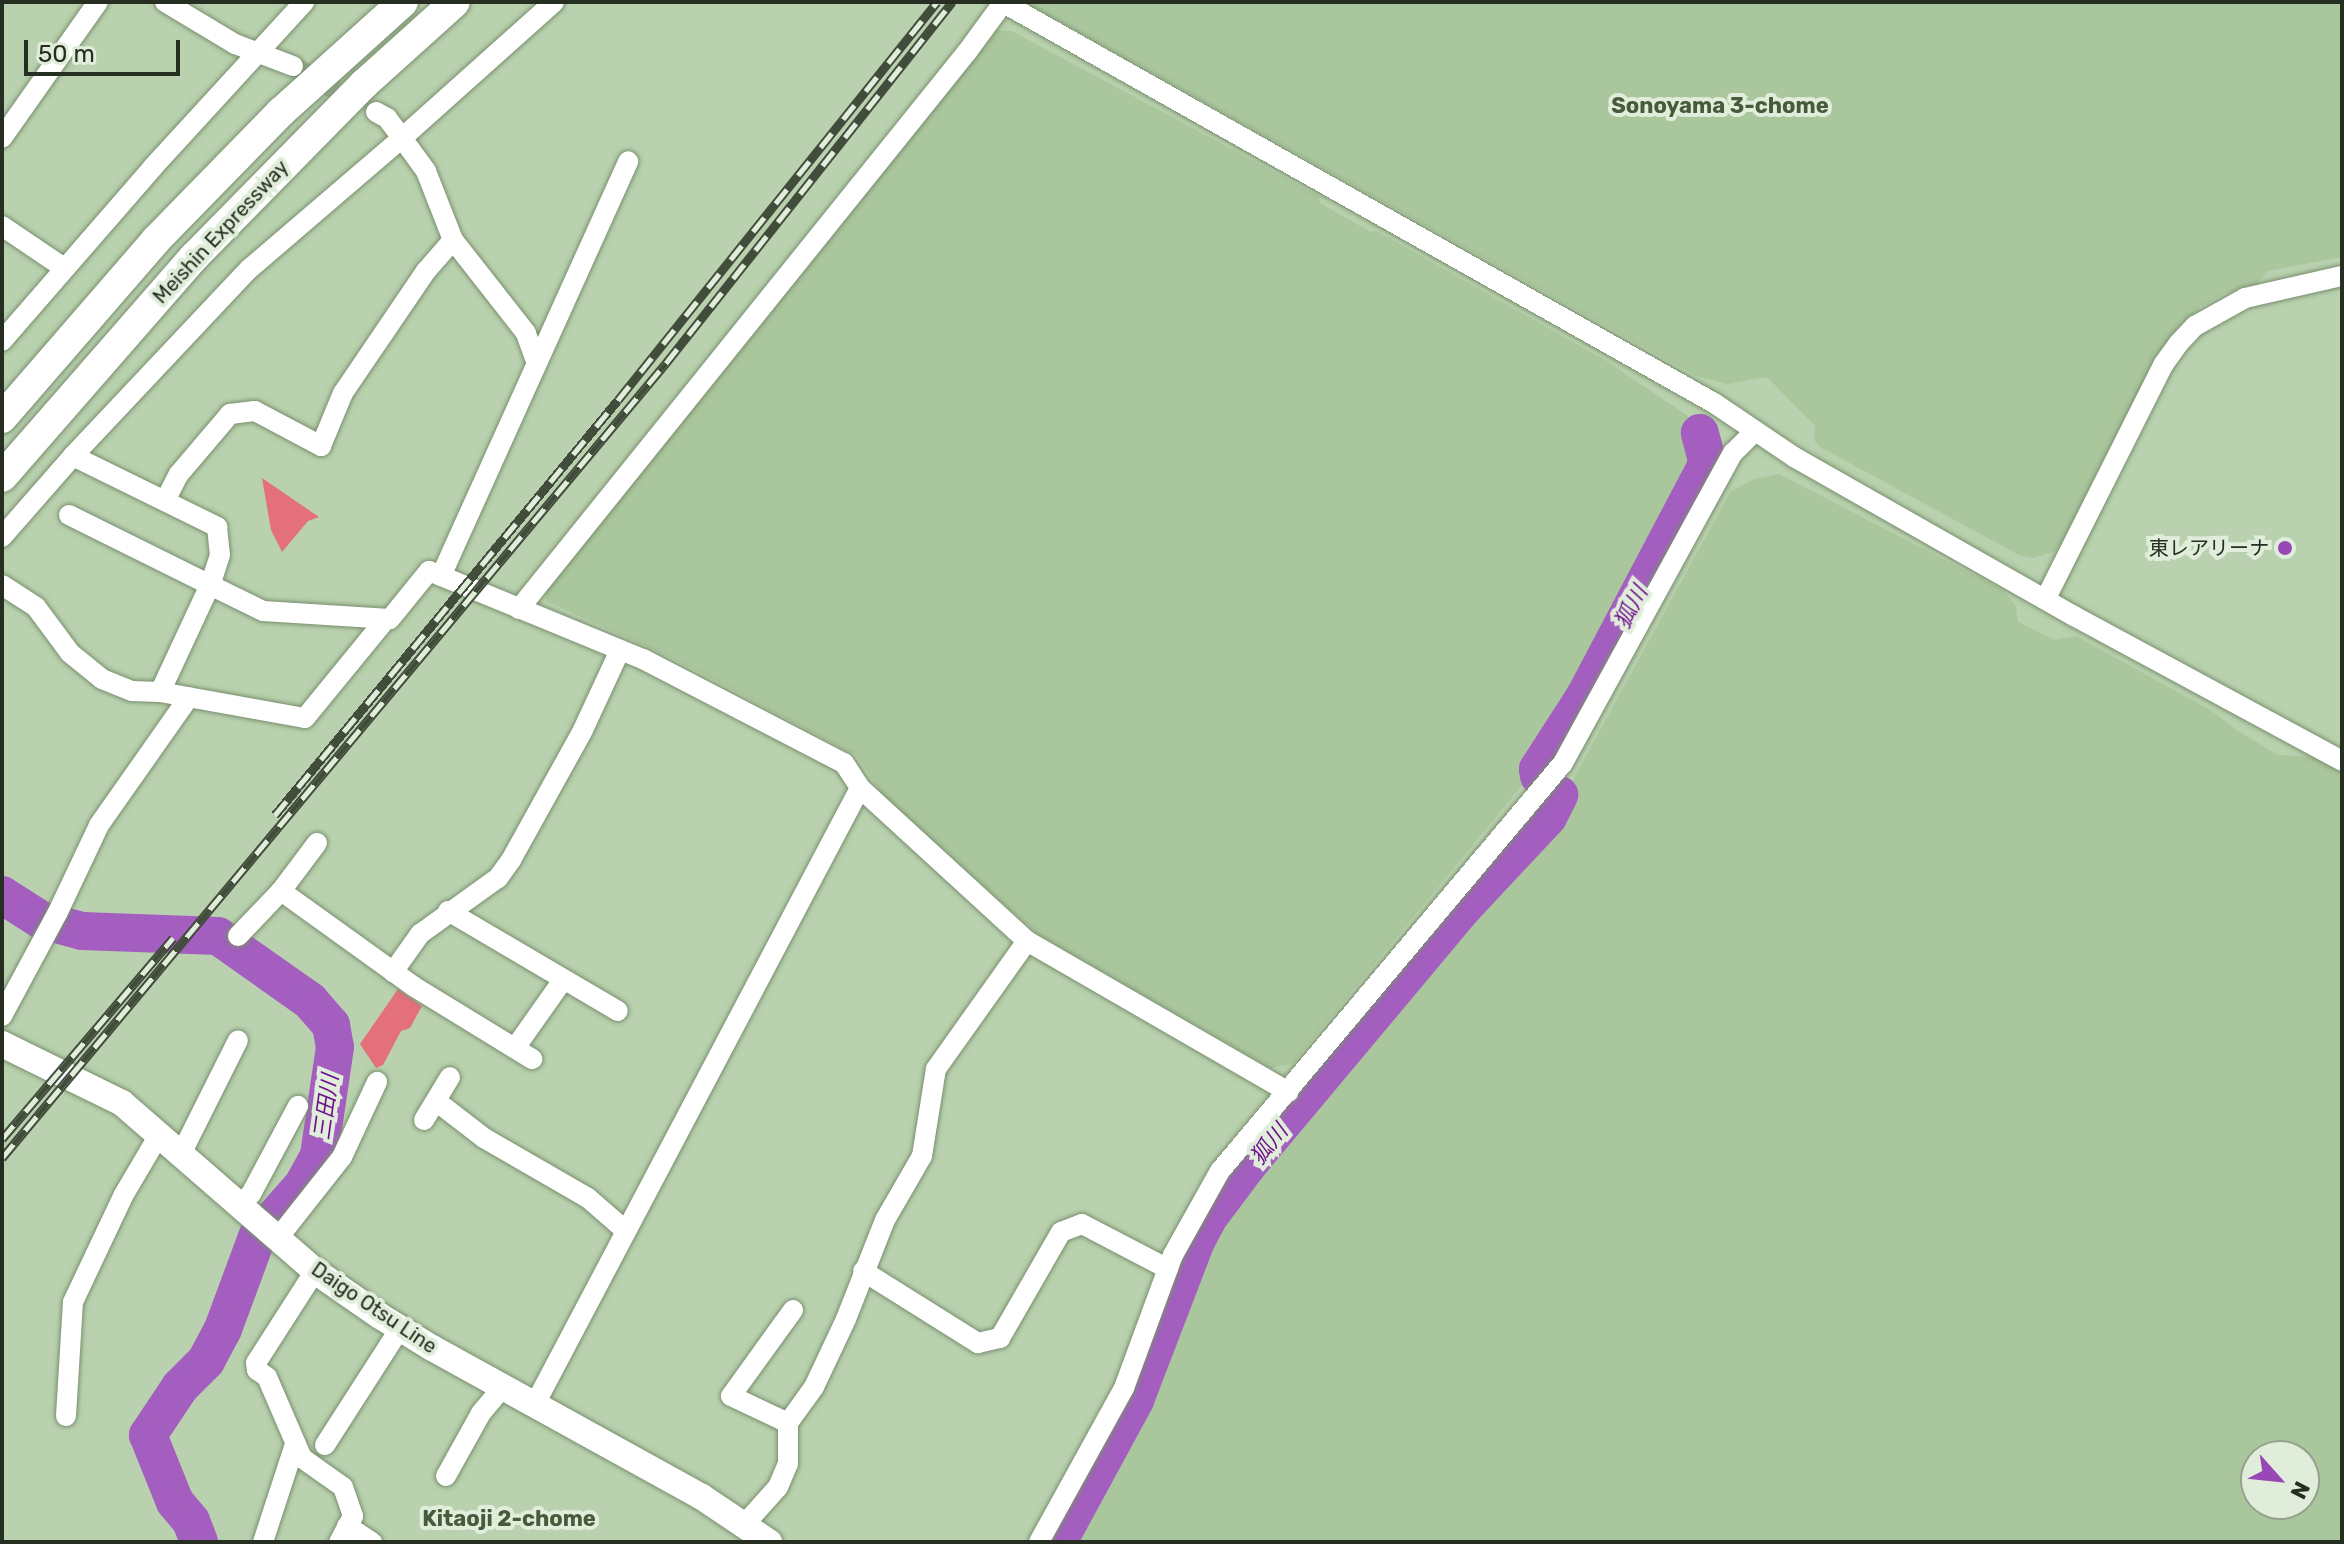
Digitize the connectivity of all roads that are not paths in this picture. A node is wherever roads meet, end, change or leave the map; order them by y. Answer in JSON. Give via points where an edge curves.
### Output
{"nodes":[{"id":1,"x":98,"y":2,"type":"edge"},
{"id":2,"x":165,"y":2,"type":"edge"},
{"id":3,"x":304,"y":2,"type":"edge"},
{"id":4,"x":403,"y":2,"type":"edge"},
{"id":5,"x":455,"y":2,"type":"edge"},
{"id":6,"x":554,"y":2,"type":"edge"},
{"id":7,"x":1002,"y":2,"type":"edge"},
{"id":8,"x":257,"y":52,"type":"junction"},
{"id":9,"x":293,"y":66,"type":"tunnel mouth"},
{"id":10,"x":376,"y":112,"type":"tunnel mouth"},
{"id":11,"x":2,"y":138,"type":"edge"},
{"id":12,"x":402,"y":138,"type":"junction"},
{"id":13,"x":628,"y":161,"type":"dead end"},
{"id":14,"x":2,"y":226,"type":"edge"},
{"id":15,"x":453,"y":240,"type":"junction"},
{"id":16,"x":64,"y":268,"type":"junction"},
{"id":17,"x":2342,"y":276,"type":"edge"},
{"id":18,"x":2,"y":341,"type":"edge"},
{"id":19,"x":536,"y":361,"type":"junction"},
{"id":20,"x":2,"y":418,"type":"edge"},
{"id":21,"x":1755,"y":431,"type":"junction"},
{"id":22,"x":73,"y":456,"type":"junction"},
{"id":23,"x":2,"y":477,"type":"edge"},
{"id":24,"x":165,"y":501,"type":"junction"},
{"id":25,"x":69,"y":515,"type":"dead end"},
{"id":26,"x":2,"y":537,"type":"edge"},
{"id":27,"x":441,"y":576,"type":"junction"},
{"id":28,"x":2,"y":585,"type":"edge"},
{"id":29,"x":210,"y":585,"type":"junction"},
{"id":30,"x":2046,"y":598,"type":"junction"},
{"id":31,"x":519,"y":609,"type":"junction"},
{"id":32,"x":386,"y":619,"type":"junction"},
{"id":33,"x":620,"y":650,"type":"junction"},
{"id":34,"x":160,"y":692,"type":"junction"},
{"id":35,"x":189,"y":697,"type":"junction"},
{"id":36,"x":2342,"y":761,"type":"edge"},
{"id":37,"x":860,"y":788,"type":"junction"},
{"id":38,"x":317,"y":843,"type":"dead end"},
{"id":39,"x":281,"y":891,"type":"junction"},
{"id":40,"x":448,"y":911,"type":"junction"},
{"id":41,"x":238,"y":936,"type":"dead end"},
{"id":42,"x":1027,"y":941,"type":"junction"},
{"id":43,"x":393,"y":972,"type":"junction"},
{"id":44,"x":563,"y":980,"type":"junction"},
{"id":45,"x":618,"y":1011,"type":"dead end"},
{"id":46,"x":2,"y":1016,"type":"edge"},
{"id":47,"x":238,"y":1040,"type":"dead end"},
{"id":48,"x":2,"y":1044,"type":"edge"},
{"id":49,"x":450,"y":1077,"type":"dead end"},
{"id":50,"x":377,"y":1082,"type":"dead end"},
{"id":51,"x":1289,"y":1092,"type":"junction"},
{"id":52,"x":436,"y":1101,"type":"junction"},
{"id":53,"x":298,"y":1106,"type":"dead end"},
{"id":54,"x":424,"y":1120,"type":"dead end"},
{"id":55,"x":159,"y":1135,"type":"junction"},
{"id":56,"x":181,"y":1154,"type":"junction"},
{"id":57,"x":261,"y":1224,"type":"junction"},
{"id":58,"x":626,"y":1231,"type":"junction"},
{"id":59,"x":1168,"y":1269,"type":"junction"},
{"id":60,"x":315,"y":1271,"type":"junction"},
{"id":61,"x":863,"y":1271,"type":"junction"},
{"id":62,"x":793,"y":1310,"type":"dead end"},
{"id":63,"x":400,"y":1328,"type":"junction"},
{"id":64,"x":503,"y":1387,"type":"junction"},
{"id":65,"x":535,"y":1404,"type":"junction"},
{"id":66,"x":66,"y":1416,"type":"dead end"},
{"id":67,"x":788,"y":1423,"type":"junction"},
{"id":68,"x":295,"y":1444,"type":"junction"},
{"id":69,"x":325,"y":1445,"type":"dead end"},
{"id":70,"x":446,"y":1476,"type":"dead end"},
{"id":71,"x":744,"y":1525,"type":"junction"},
{"id":72,"x":343,"y":1534,"type":"edge"},
{"id":73,"x":263,"y":1542,"type":"edge"},
{"id":74,"x":372,"y":1542,"type":"edge"},
{"id":75,"x":769,"y":1542,"type":"edge"},
{"id":76,"x":1039,"y":1542,"type":"edge"}],
"edges":[{"from":1,"to":11,"type":"street"},
{"from":2,"to":8,"type":"street"},
{"from":3,"to":8,"type":"street"},
{"from":4,"to":20,"type":"highway","name":"Meishin Expressway","via":[[281,112],[156,240]]},
{"from":5,"to":23,"type":"highway","name":"Meishin Expressway","via":[[364,84],[194,257]]},
{"from":6,"to":12,"type":"street"},
{"from":7,"to":21,"type":"street","via":[[1714,403]]},
{"from":7,"to":31,"type":"street"},
{"from":8,"to":9,"type":"street"},
{"from":8,"to":16,"type":"street"},
{"from":10,"to":12,"type":"street"},
{"from":12,"to":15,"type":"street","via":[[426,171]]},
{"from":12,"to":22,"type":"street","via":[[249,269]]},
{"from":13,"to":19,"type":"street"},
{"from":14,"to":16,"type":"street"},
{"from":15,"to":19,"type":"street","via":[[526,333]]},
{"from":15,"to":24,"type":"street","via":[[343,393],[321,446],[255,411],[230,414],[179,474]]},
{"from":16,"to":18,"type":"street"},
{"from":17,"to":30,"type":"street","via":[[2245,298],[2195,326],[2178,344]]},
{"from":19,"to":27,"type":"street"},
{"from":21,"to":30,"type":"street"},
{"from":21,"to":51,"type":"street","via":[[1727,464],[1563,763]]},
{"from":22,"to":24,"type":"street"},
{"from":22,"to":26,"type":"street"},
{"from":24,"to":29,"type":"street","via":[[217,527],[220,555]]},
{"from":25,"to":29,"type":"street"},
{"from":27,"to":31,"type":"street"},
{"from":27,"to":32,"type":"street","via":[[429,571]]},
{"from":28,"to":34,"type":"street","via":[[36,607],[70,653],[102,679],[132,691]]},
{"from":29,"to":32,"type":"street","via":[[263,611]]},
{"from":29,"to":34,"type":"street"},
{"from":30,"to":36,"type":"street"},
{"from":31,"to":33,"type":"street"},
{"from":32,"to":35,"type":"street","via":[[305,718]]},
{"from":33,"to":37,"type":"street","via":[[844,763]]},
{"from":33,"to":40,"type":"street","via":[[582,732],[511,860],[498,878]]},
{"from":34,"to":35,"type":"street"},
{"from":35,"to":46,"type":"street","via":[[99,825]]},
{"from":37,"to":42,"type":"street"},
{"from":37,"to":58,"type":"street"},
{"from":38,"to":39,"type":"street"},
{"from":39,"to":41,"type":"street"},
{"from":39,"to":43,"type":"street"},
{"from":40,"to":43,"type":"street","via":[[420,934]]},
{"from":40,"to":44,"type":"street"},
{"from":42,"to":51,"type":"street"},
{"from":42,"to":61,"type":"street","via":[[936,1069],[922,1156]]},
{"from":43,"to":44,"type":"street","via":[[524,1053]]},
{"from":44,"to":45,"type":"street"},
{"from":47,"to":56,"type":"street"},
{"from":48,"to":55,"type":"main road","name":"Daigo Otsu Line","via":[[122,1103]]},
{"from":49,"to":52,"type":"street"},
{"from":50,"to":57,"type":"street","via":[[342,1157]]},
{"from":51,"to":59,"type":"street","via":[[1220,1171]]},
{"from":52,"to":54,"type":"street"},
{"from":52,"to":58,"type":"street","via":[[484,1138],[588,1198]]},
{"from":53,"to":57,"type":"street","via":[[251,1194]]},
{"from":55,"to":56,"type":"main road","name":"Daigo Otsu Line"},
{"from":55,"to":66,"type":"street","via":[[123,1196],[73,1302]]},
{"from":56,"to":57,"type":"main road","name":"Daigo Otsu Line"},
{"from":57,"to":60,"type":"main road","name":"Daigo Otsu Line"},
{"from":58,"to":65,"type":"street"},
{"from":59,"to":61,"type":"street","via":[[1082,1224],[1071,1228],[1061,1232],[1000,1338],[978,1343]]},
{"from":59,"to":76,"type":"street","via":[[1124,1388]]},
{"from":60,"to":63,"type":"main road","name":"Daigo Otsu Line"},
{"from":60,"to":68,"type":"street","via":[[256,1363]]},
{"from":61,"to":67,"type":"street","via":[[814,1387]]},
{"from":62,"to":67,"type":"street","via":[[731,1396]]},
{"from":63,"to":64,"type":"main road","name":"Daigo Otsu Line"},
{"from":63,"to":69,"type":"street","via":[[334,1420]]},
{"from":64,"to":65,"type":"main road","name":"Daigo Otsu Line"},
{"from":64,"to":70,"type":"street","via":[[481,1413]]},
{"from":65,"to":71,"type":"main road","name":"Daigo Otsu Line"},
{"from":67,"to":71,"type":"street","via":[[788,1464],[778,1487]]},
{"from":68,"to":72,"type":"street","via":[[302,1458],[343,1487],[353,1516]]},
{"from":68,"to":73,"type":"street"},
{"from":71,"to":75,"type":"main road","name":"Daigo Otsu Line"},
{"from":72,"to":74,"type":"street"}]}
